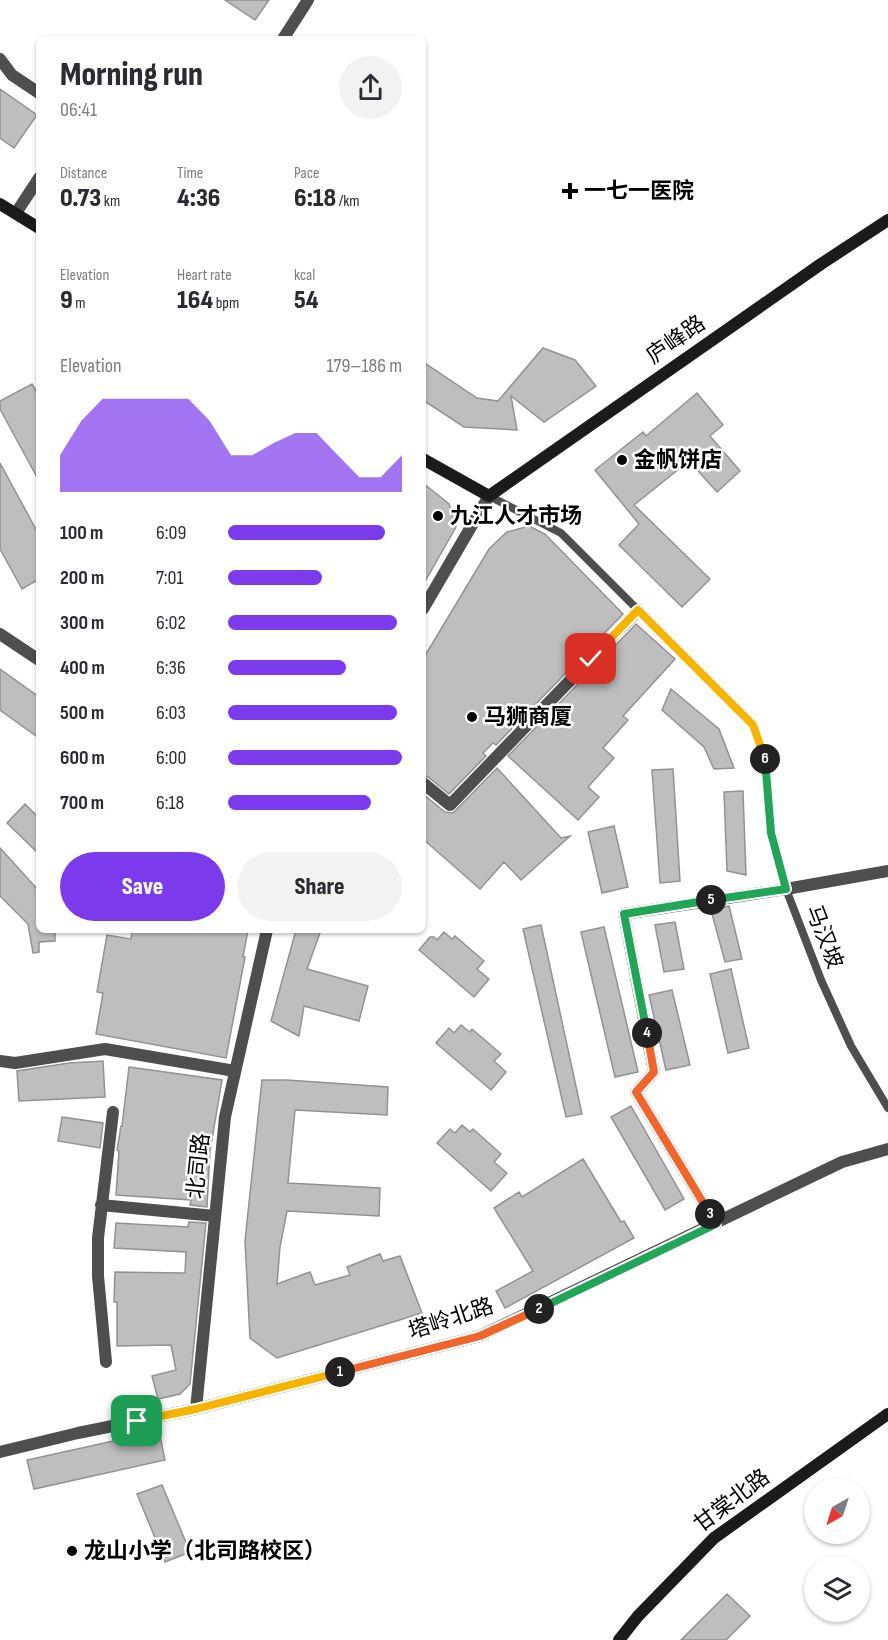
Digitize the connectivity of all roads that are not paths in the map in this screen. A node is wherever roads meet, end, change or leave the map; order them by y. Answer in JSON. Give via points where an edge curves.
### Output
{"nodes":[{"id":1,"x":308,"y":0,"type":"edge"},
{"id":2,"x":285,"y":36,"type":"edge"},
{"id":3,"x":0,"y":59,"type":"edge"},
{"id":4,"x":36,"y":91,"type":"edge"},
{"id":5,"x":36,"y":183,"type":"edge"},
{"id":6,"x":0,"y":204,"type":"edge"},
{"id":7,"x":16,"y":213,"type":"junction"},
{"id":8,"x":888,"y":220,"type":"edge"},
{"id":9,"x":36,"y":226,"type":"edge"},
{"id":10,"x":426,"y":461,"type":"edge"},
{"id":11,"x":489,"y":496,"type":"junction"},
{"id":12,"x":426,"y":604,"type":"edge"},
{"id":13,"x":638,"y":610,"type":"junction"},
{"id":14,"x":0,"y":634,"type":"edge"},
{"id":15,"x":36,"y":658,"type":"edge"},
{"id":16,"x":426,"y":785,"type":"edge"},
{"id":17,"x":888,"y":871,"type":"edge"},
{"id":18,"x":786,"y":889,"type":"junction"},
{"id":19,"x":266,"y":933,"type":"edge"},
{"id":20,"x":0,"y":1060,"type":"edge"},
{"id":21,"x":235,"y":1071,"type":"junction"},
{"id":22,"x":888,"y":1108,"type":"edge"},
{"id":23,"x":113,"y":1112,"type":"dead end"},
{"id":24,"x":888,"y":1149,"type":"edge"},
{"id":25,"x":101,"y":1205,"type":"junction"},
{"id":26,"x":215,"y":1216,"type":"junction"},
{"id":27,"x":716,"y":1224,"type":"junction"},
{"id":28,"x":106,"y":1362,"type":"dead end"},
{"id":29,"x":196,"y":1409,"type":"junction"},
{"id":30,"x":888,"y":1414,"type":"edge"},
{"id":31,"x":0,"y":1452,"type":"edge"},
{"id":32,"x":619,"y":1640,"type":"edge"}],
"edges":[{"from":1,"to":2,"type":"street"},
{"from":3,"to":4,"type":"street","via":[[12,75]]},
{"from":5,"to":7,"type":"street"},
{"from":6,"to":7,"type":"main road"},
{"from":7,"to":9,"type":"main road"},
{"from":8,"to":11,"type":"main road","name":"庐峰路"},
{"from":10,"to":11,"type":"main road"},
{"from":11,"to":12,"type":"street"},
{"from":11,"to":13,"type":"lane","name":"马汉坡","via":[[561,533]]},
{"from":13,"to":16,"type":"street","via":[[450,805]]},
{"from":13,"to":18,"type":"lane","name":"马汉坡","via":[[753,725],[765,759],[771,833]]},
{"from":14,"to":15,"type":"street"},
{"from":17,"to":18,"type":"street"},
{"from":18,"to":22,"type":"lane","name":"马汉坡","via":[[851,1046]]},
{"from":18,"to":27,"type":"street","via":[[624,914],[654,1072],[636,1092]]},
{"from":19,"to":21,"type":"street","name":"北司路"},
{"from":20,"to":21,"type":"street","via":[[15,1063],[105,1049]]},
{"from":21,"to":26,"type":"street","name":"北司路","via":[[225,1117]]},
{"from":23,"to":25,"type":"street"},
{"from":24,"to":27,"type":"street","name":"塔岭北路","via":[[842,1162]]},
{"from":25,"to":26,"type":"street"},
{"from":25,"to":28,"type":"street","via":[[98,1276]]},
{"from":26,"to":29,"type":"street","name":"北司路"},
{"from":27,"to":29,"type":"street","name":"塔岭北路","via":[[480,1336]]},
{"from":29,"to":31,"type":"street","name":"塔岭北路"},
{"from":30,"to":32,"type":"main road","name":"甘棠北路","via":[[714,1538]]}]}
